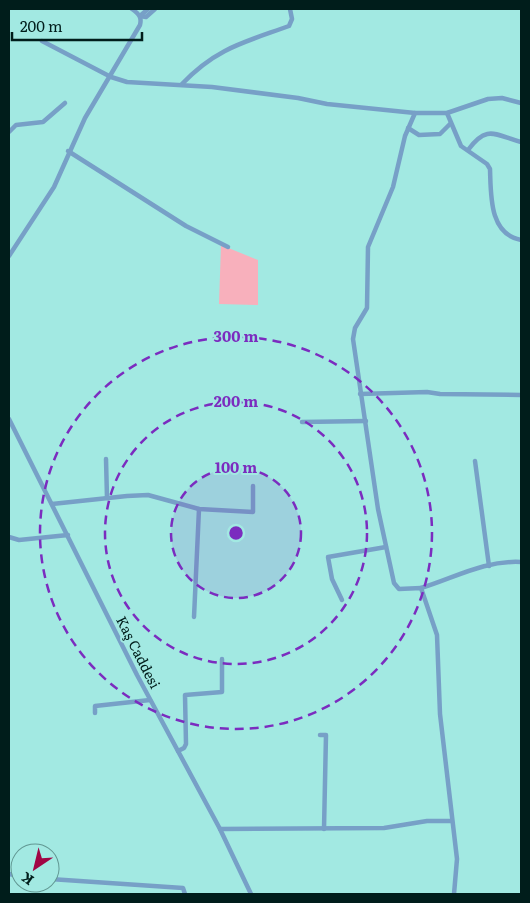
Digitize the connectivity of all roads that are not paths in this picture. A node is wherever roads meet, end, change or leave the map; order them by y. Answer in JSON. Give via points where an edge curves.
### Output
{"nodes":[{"id":1,"x":132,"y":9,"type":"edge"},
{"id":2,"x":148,"y":9,"type":"edge"},
{"id":3,"x":155,"y":9,"type":"edge"},
{"id":4,"x":290,"y":9,"type":"edge"},
{"id":5,"x":140,"y":16,"type":"junction"},
{"id":6,"x":42,"y":41,"type":"dead end"},
{"id":7,"x":111,"y":77,"type":"junction"},
{"id":8,"x":182,"y":84,"type":"junction"},
{"id":9,"x":521,"y":102,"type":"edge"},
{"id":10,"x":65,"y":103,"type":"dead end"},
{"id":11,"x":402,"y":112,"type":"junction"},
{"id":12,"x":415,"y":113,"type":"junction"},
{"id":13,"x":447,"y":113,"type":"junction"},
{"id":14,"x":450,"y":124,"type":"junction"},
{"id":15,"x":408,"y":128,"type":"junction"},
{"id":16,"x":9,"y":132,"type":"edge"},
{"id":17,"x":521,"y":142,"type":"edge"},
{"id":18,"x":468,"y":150,"type":"junction"},
{"id":19,"x":68,"y":151,"type":"junction"},
{"id":20,"x":521,"y":240,"type":"edge"},
{"id":21,"x":228,"y":247,"type":"dead end"},
{"id":22,"x":9,"y":256,"type":"edge"},
{"id":23,"x":360,"y":394,"type":"junction"},
{"id":24,"x":521,"y":395,"type":"edge"},
{"id":25,"x":9,"y":419,"type":"edge"},
{"id":26,"x":366,"y":421,"type":"junction"},
{"id":27,"x":302,"y":422,"type":"dead end"},
{"id":28,"x":106,"y":458,"type":"dead end"},
{"id":29,"x":475,"y":461,"type":"dead end"},
{"id":30,"x":253,"y":486,"type":"dead end"},
{"id":31,"x":106,"y":498,"type":"junction"},
{"id":32,"x":52,"y":504,"type":"junction"},
{"id":33,"x":199,"y":509,"type":"junction"},
{"id":34,"x":68,"y":535,"type":"junction"},
{"id":35,"x":9,"y":537,"type":"edge"},
{"id":36,"x":386,"y":547,"type":"junction"},
{"id":37,"x":521,"y":562,"type":"edge"},
{"id":38,"x":489,"y":566,"type":"junction"},
{"id":39,"x":421,"y":588,"type":"junction"},
{"id":40,"x":342,"y":600,"type":"dead end"},
{"id":41,"x":194,"y":617,"type":"dead end"},
{"id":42,"x":222,"y":659,"type":"dead end"},
{"id":43,"x":150,"y":700,"type":"junction"},
{"id":44,"x":95,"y":713,"type":"dead end"},
{"id":45,"x":320,"y":735,"type":"dead end"},
{"id":46,"x":178,"y":750,"type":"junction"},
{"id":47,"x":452,"y":821,"type":"junction"},
{"id":48,"x":220,"y":829,"type":"junction"},
{"id":49,"x":324,"y":829,"type":"junction"},
{"id":50,"x":60,"y":880,"type":"edge"},
{"id":51,"x":185,"y":894,"type":"edge"},
{"id":52,"x":251,"y":894,"type":"edge"},
{"id":53,"x":454,"y":894,"type":"edge"}],
"edges":[{"from":1,"to":5,"type":"street"},
{"from":2,"to":5,"type":"street"},
{"from":3,"to":5,"type":"street","via":[[146,17]]},
{"from":4,"to":8,"type":"street","via":[[292,19],[289,26],[211,57]]},
{"from":5,"to":7,"type":"street","via":[[140,25]]},
{"from":6,"to":7,"type":"street"},
{"from":7,"to":8,"type":"street","via":[[127,82]]},
{"from":7,"to":19,"type":"street"},
{"from":8,"to":11,"type":"street"},
{"from":9,"to":13,"type":"street","via":[[488,99]]},
{"from":10,"to":16,"type":"street","via":[[43,122],[16,125]]},
{"from":11,"to":12,"type":"street"},
{"from":11,"to":15,"type":"street","via":[[408,120]]},
{"from":12,"to":13,"type":"street"},
{"from":12,"to":15,"type":"street"},
{"from":13,"to":14,"type":"street"},
{"from":14,"to":15,"type":"street","via":[[440,134],[419,135]]},
{"from":14,"to":18,"type":"street","via":[[461,146]]},
{"from":15,"to":23,"type":"street","via":[[393,187],[368,247],[367,308],[353,339]]},
{"from":17,"to":18,"type":"street","via":[[495,133],[486,134],[478,137]]},
{"from":18,"to":20,"type":"street","via":[[490,169],[496,222],[504,232]]},
{"from":19,"to":21,"type":"street","via":[[186,226]]},
{"from":19,"to":22,"type":"street","via":[[54,187]]},
{"from":23,"to":24,"type":"street"},
{"from":23,"to":26,"type":"street"},
{"from":25,"to":32,"type":"street","name":"Kaş Caddesi"},
{"from":26,"to":27,"type":"street"},
{"from":26,"to":36,"type":"street"},
{"from":28,"to":31,"type":"street"},
{"from":29,"to":38,"type":"street"},
{"from":30,"to":33,"type":"street","via":[[253,512]]},
{"from":31,"to":32,"type":"street"},
{"from":31,"to":33,"type":"street","via":[[148,496]]},
{"from":32,"to":34,"type":"street","name":"Kaş Caddesi"},
{"from":33,"to":41,"type":"street"},
{"from":34,"to":35,"type":"street","via":[[19,540]]},
{"from":34,"to":43,"type":"street","name":"Kaş Caddesi"},
{"from":36,"to":39,"type":"street","via":[[398,588]]},
{"from":36,"to":40,"type":"street","via":[[328,556],[332,579]]},
{"from":37,"to":38,"type":"street"},
{"from":38,"to":39,"type":"street","via":[[452,575]]},
{"from":39,"to":47,"type":"street","via":[[437,635],[440,714]]},
{"from":42,"to":46,"type":"street","via":[[222,692],[185,695],[186,744]]},
{"from":43,"to":44,"type":"street","via":[[95,706]]},
{"from":43,"to":46,"type":"street","name":"Kaş Caddesi"},
{"from":45,"to":49,"type":"street","via":[[326,735]]},
{"from":46,"to":48,"type":"street","name":"Kaş Caddesi"},
{"from":47,"to":49,"type":"street","via":[[427,821],[384,828]]},
{"from":47,"to":53,"type":"street","via":[[457,859]]},
{"from":48,"to":49,"type":"street"},
{"from":48,"to":52,"type":"street","name":"Kaş Caddesi"},
{"from":50,"to":51,"type":"street","via":[[183,888]]}]}
